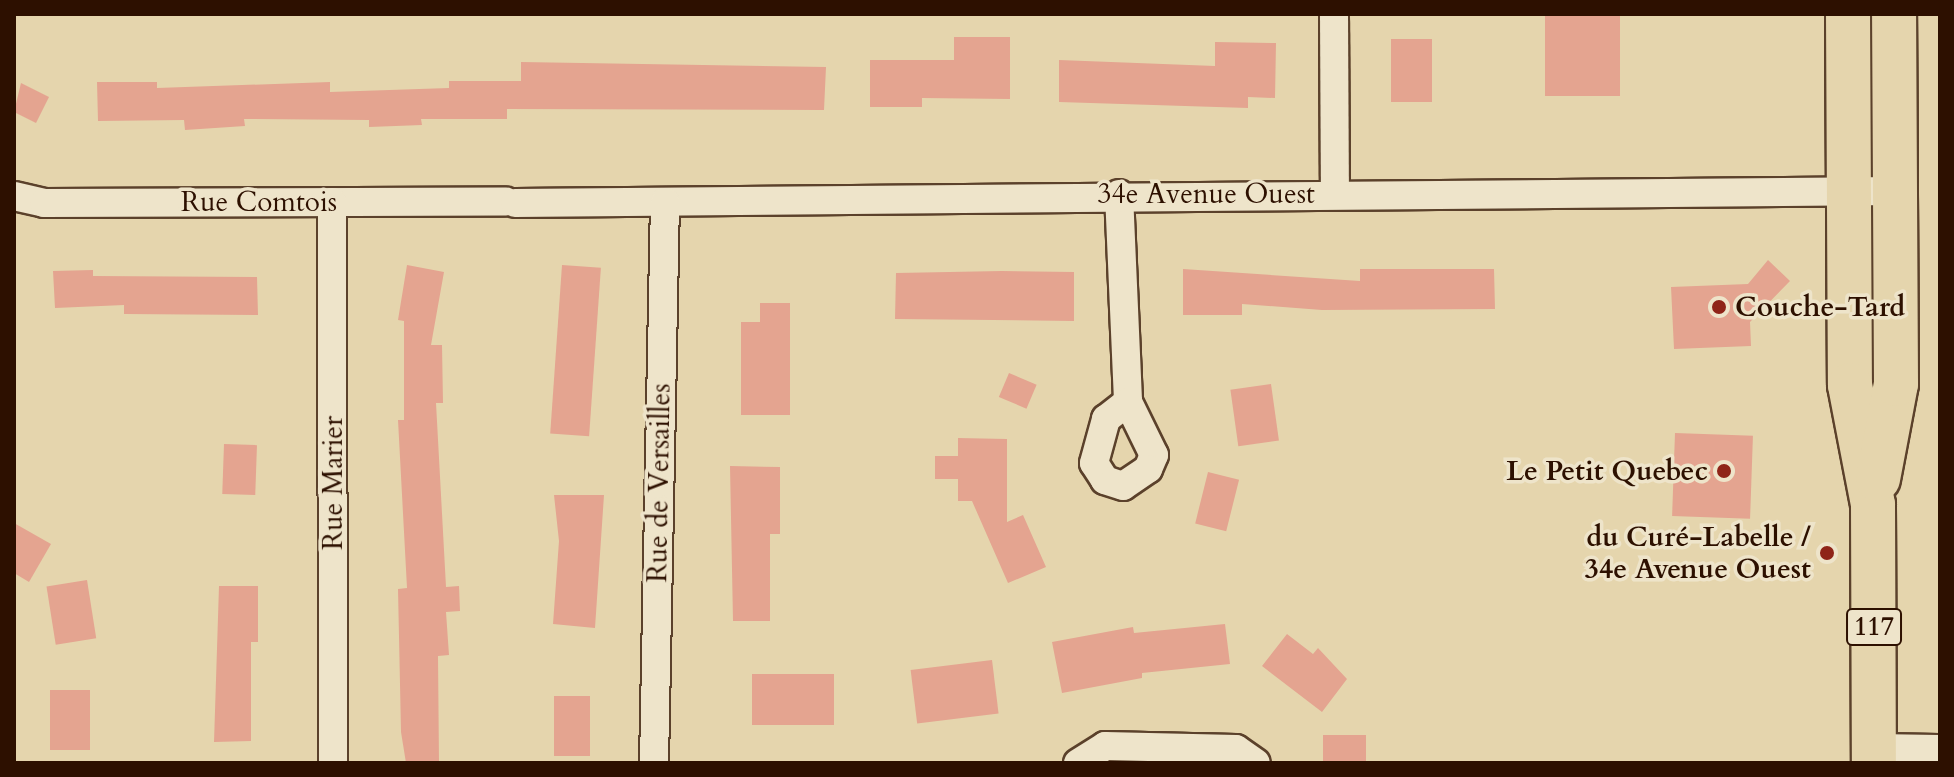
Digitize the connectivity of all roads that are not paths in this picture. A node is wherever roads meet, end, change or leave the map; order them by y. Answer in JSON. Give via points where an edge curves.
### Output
{"nodes":[{"id":1,"x":1334,"y":14,"type":"edge"},
{"id":2,"x":1848,"y":14,"type":"edge"},
{"id":3,"x":1894,"y":14,"type":"edge"},
{"id":4,"x":1848,"y":189,"type":"junction"},
{"id":5,"x":1897,"y":191,"type":"junction"},
{"id":6,"x":1335,"y":193,"type":"junction"},
{"id":7,"x":1119,"y":194,"type":"junction"},
{"id":8,"x":14,"y":196,"type":"edge"},
{"id":9,"x":332,"y":202,"type":"junction"},
{"id":10,"x":510,"y":202,"type":"joint"},
{"id":11,"x":665,"y":202,"type":"junction"},
{"id":12,"x":1128,"y":402,"type":"dead end"},
{"id":13,"x":1873,"y":505,"type":"junction"},
{"id":14,"x":1940,"y":749,"type":"edge"},
{"id":15,"x":1874,"y":756,"type":"edge"},
{"id":16,"x":333,"y":763,"type":"edge"},
{"id":17,"x":654,"y":763,"type":"edge"},
{"id":18,"x":1078,"y":763,"type":"edge"},
{"id":19,"x":1256,"y":763,"type":"edge"}],
"edges":[{"from":1,"to":6,"type":"street"},
{"from":2,"to":4,"type":"main road","number":"117"},
{"from":3,"to":5,"type":"main road","number":"117"},
{"from":4,"to":5,"type":"street","name":"34e Avenue Ouest"},
{"from":4,"to":6,"type":"street","name":"34e Avenue Ouest"},
{"from":4,"to":13,"type":"main road","number":"117","via":[[1850,385]]},
{"from":5,"to":13,"type":"main road","number":"117","via":[[1896,384]]},
{"from":6,"to":7,"type":"street","name":"34e Avenue Ouest"},
{"from":7,"to":11,"type":"street","name":"34e Avenue Ouest"},
{"from":7,"to":12,"type":"street"},
{"from":8,"to":9,"type":"street","name":"Rue Comtois","via":[[44,203]]},
{"from":9,"to":10,"type":"street","name":"Rue Comtois"},
{"from":9,"to":16,"type":"street","name":"Rue Marier"},
{"from":10,"to":11,"type":"street","name":"34e Avenue Ouest"},
{"from":11,"to":17,"type":"street","name":"Rue de Versailles"},
{"from":13,"to":15,"type":"main road","number":"117"},
{"from":14,"to":15,"type":"street"},
{"from":18,"to":19,"type":"street","via":[[1105,746],[1236,749]]}]}
